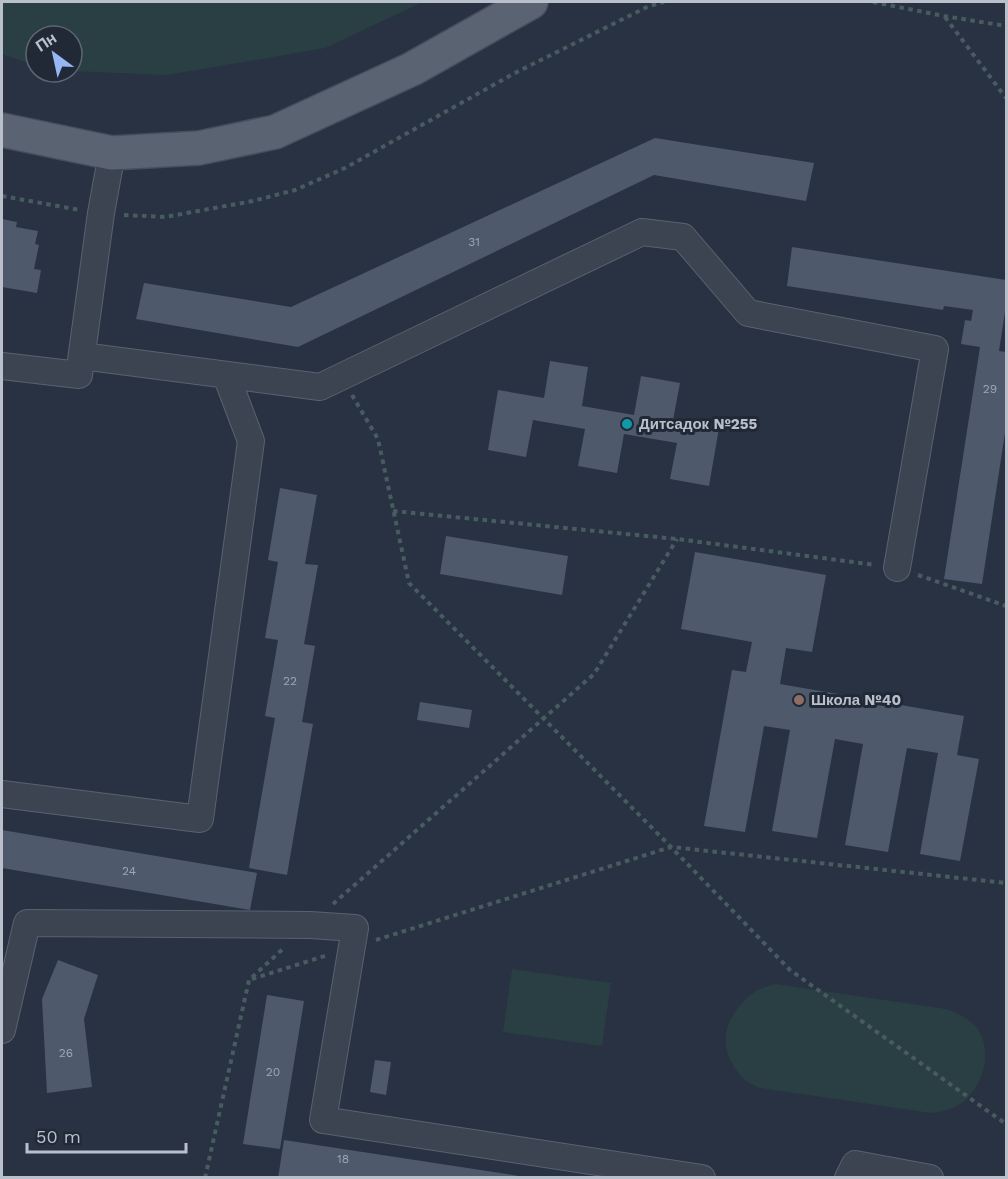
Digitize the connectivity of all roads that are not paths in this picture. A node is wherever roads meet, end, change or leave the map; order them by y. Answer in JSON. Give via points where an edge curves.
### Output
{"nodes":[{"id":1,"x":531,"y":2,"type":"edge"},
{"id":2,"x":2,"y":130,"type":"edge"},
{"id":3,"x":112,"y":153,"type":"junction"},
{"id":4,"x":82,"y":357,"type":"junction"},
{"id":5,"x":2,"y":366,"type":"edge"},
{"id":6,"x":226,"y":375,"type":"junction"},
{"id":7,"x":897,"y":568,"type":"road end"},
{"id":8,"x":2,"y":794,"type":"edge"},
{"id":9,"x":2,"y":1030,"type":"edge"},
{"id":10,"x":702,"y":1178,"type":"edge"},
{"id":11,"x":848,"y":1178,"type":"edge"},
{"id":12,"x":930,"y":1178,"type":"edge"}],
"edges":[{"from":1,"to":3,"type":"main road","via":[[412,69],[275,132],[199,148]]},
{"from":2,"to":3,"type":"main road"},
{"from":3,"to":4,"type":"lane","via":[[100,213]]},
{"from":4,"to":5,"type":"lane","via":[[79,375]]},
{"from":4,"to":6,"type":"lane"},
{"from":6,"to":7,"type":"lane","via":[[320,387],[642,232],[683,237],[748,313],[935,349]]},
{"from":6,"to":8,"type":"lane","via":[[251,441],[200,819]]},
{"from":9,"to":10,"type":"lane","via":[[27,923],[355,928],[323,1120]]},
{"from":11,"to":12,"type":"lane","via":[[855,1164]]}]}
